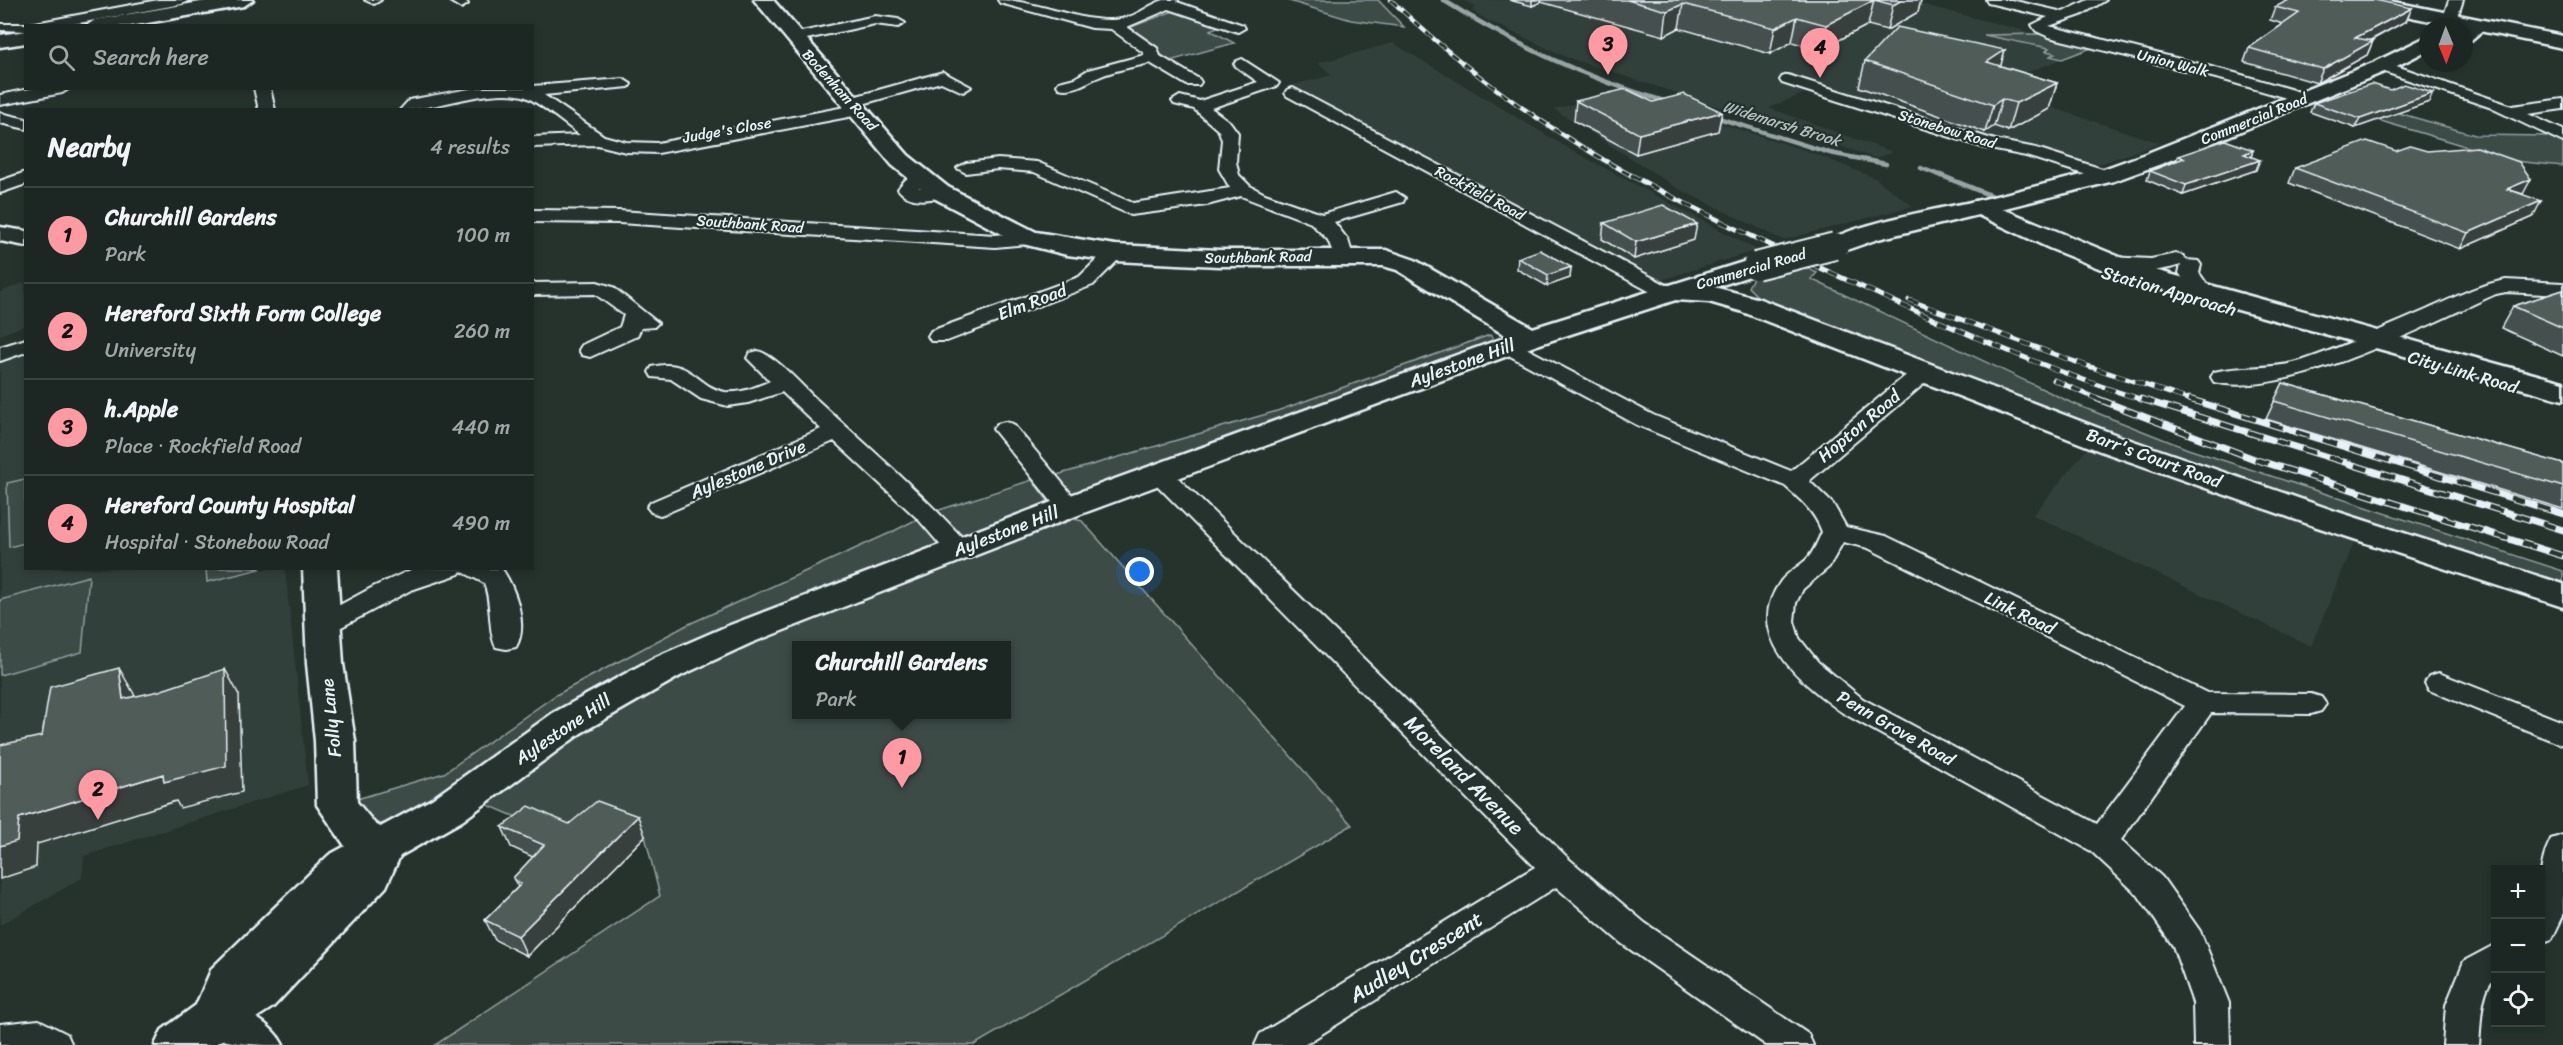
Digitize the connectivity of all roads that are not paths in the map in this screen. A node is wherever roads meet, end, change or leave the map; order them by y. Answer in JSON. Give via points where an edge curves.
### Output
{"nodes":[{"id":1,"x":182,"y":0,"type":"edge"},
{"id":2,"x":244,"y":0,"type":"edge"},
{"id":3,"x":763,"y":0,"type":"edge"},
{"id":4,"x":1005,"y":0,"type":"edge"},
{"id":5,"x":1994,"y":0,"type":"edge"},
{"id":6,"x":2099,"y":0,"type":"edge"},
{"id":7,"x":2348,"y":0,"type":"edge"},
{"id":8,"x":1170,"y":2,"type":"edge"},
{"id":9,"x":2062,"y":16,"type":"junction"},
{"id":10,"x":2434,"y":18,"type":"edge"},
{"id":11,"x":898,"y":23,"type":"dead end"},
{"id":12,"x":47,"y":24,"type":"edge"},
{"id":13,"x":106,"y":24,"type":"edge"},
{"id":14,"x":1115,"y":25,"type":"junction"},
{"id":15,"x":2473,"y":26,"type":"edge"},
{"id":16,"x":2473,"y":27,"type":"edge"},
{"id":17,"x":24,"y":28,"type":"edge"},
{"id":18,"x":1238,"y":28,"type":"dead end"},
{"id":19,"x":2,"y":34,"type":"edge"},
{"id":20,"x":24,"y":37,"type":"edge"},
{"id":21,"x":793,"y":38,"type":"junction"},
{"id":22,"x":2563,"y":42,"type":"edge"},
{"id":23,"x":2419,"y":47,"type":"edge"},
{"id":24,"x":2563,"y":47,"type":"edge"},
{"id":25,"x":2419,"y":54,"type":"edge"},
{"id":26,"x":1152,"y":58,"type":"junction"},
{"id":27,"x":2391,"y":62,"type":"junction"},
{"id":28,"x":1242,"y":64,"type":"dead end"},
{"id":29,"x":1788,"y":80,"type":"dead end"},
{"id":30,"x":1192,"y":82,"type":"dead end"},
{"id":31,"x":623,"y":84,"type":"dead end"},
{"id":32,"x":1065,"y":85,"type":"dead end"},
{"id":33,"x":963,"y":87,"type":"dead end"},
{"id":34,"x":52,"y":90,"type":"edge"},
{"id":35,"x":262,"y":90,"type":"edge"},
{"id":36,"x":528,"y":91,"type":"junction"},
{"id":37,"x":1293,"y":93,"type":"dead end"},
{"id":38,"x":2304,"y":98,"type":"junction"},
{"id":39,"x":0,"y":100,"type":"edge"},
{"id":40,"x":1180,"y":101,"type":"dead end"},
{"id":41,"x":1204,"y":104,"type":"junction"},
{"id":42,"x":2563,"y":104,"type":"edge"},
{"id":43,"x":855,"y":106,"type":"junction"},
{"id":44,"x":267,"y":108,"type":"edge"},
{"id":45,"x":410,"y":108,"type":"edge"},
{"id":46,"x":2511,"y":111,"type":"junction"},
{"id":47,"x":0,"y":118,"type":"edge"},
{"id":48,"x":24,"y":124,"type":"edge"},
{"id":49,"x":2563,"y":137,"type":"edge"},
{"id":50,"x":598,"y":140,"type":"junction"},
{"id":51,"x":534,"y":142,"type":"edge"},
{"id":52,"x":966,"y":168,"type":"dead end"},
{"id":53,"x":2106,"y":176,"type":"junction"},
{"id":54,"x":24,"y":178,"type":"edge"},
{"id":55,"x":0,"y":188,"type":"edge"},
{"id":56,"x":1245,"y":190,"type":"junction"},
{"id":57,"x":1396,"y":198,"type":"dead end"},
{"id":58,"x":1980,"y":215,"type":"junction"},
{"id":59,"x":534,"y":216,"type":"edge"},
{"id":60,"x":1322,"y":220,"type":"junction"},
{"id":61,"x":1000,"y":224,"type":"junction"},
{"id":62,"x":0,"y":234,"type":"edge"},
{"id":63,"x":1028,"y":238,"type":"junction"},
{"id":64,"x":24,"y":239,"type":"edge"},
{"id":65,"x":966,"y":239,"type":"junction"},
{"id":66,"x":1115,"y":253,"type":"junction"},
{"id":67,"x":1343,"y":256,"type":"junction"},
{"id":68,"x":2107,"y":263,"type":"junction"},
{"id":69,"x":1716,"y":278,"type":"junction"},
{"id":70,"x":534,"y":289,"type":"edge"},
{"id":71,"x":2563,"y":289,"type":"edge"},
{"id":72,"x":1667,"y":293,"type":"junction"},
{"id":73,"x":2203,"y":293,"type":"junction"},
{"id":74,"x":1750,"y":305,"type":"junction"},
{"id":75,"x":641,"y":318,"type":"junction"},
{"id":76,"x":609,"y":321,"type":"dead end"},
{"id":77,"x":939,"y":336,"type":"dead end"},
{"id":78,"x":2370,"y":341,"type":"junction"},
{"id":79,"x":1520,"y":342,"type":"junction"},
{"id":80,"x":24,"y":346,"type":"edge"},
{"id":81,"x":590,"y":350,"type":"dead end"},
{"id":82,"x":0,"y":354,"type":"edge"},
{"id":83,"x":758,"y":358,"type":"dead end"},
{"id":84,"x":660,"y":372,"type":"dead end"},
{"id":85,"x":1924,"y":372,"type":"junction"},
{"id":86,"x":2222,"y":377,"type":"dead end"},
{"id":87,"x":786,"y":383,"type":"junction"},
{"id":88,"x":2563,"y":391,"type":"edge"},
{"id":89,"x":2563,"y":401,"type":"edge"},
{"id":90,"x":1005,"y":429,"type":"dead end"},
{"id":91,"x":837,"y":431,"type":"junction"},
{"id":92,"x":1160,"y":474,"type":"junction"},
{"id":93,"x":1794,"y":481,"type":"junction"},
{"id":94,"x":660,"y":507,"type":"dead end"},
{"id":95,"x":1068,"y":507,"type":"junction"},
{"id":96,"x":1835,"y":532,"type":"junction"},
{"id":97,"x":957,"y":549,"type":"junction"},
{"id":98,"x":320,"y":570,"type":"edge"},
{"id":99,"x":444,"y":570,"type":"edge"},
{"id":100,"x":478,"y":570,"type":"edge"},
{"id":101,"x":2563,"y":596,"type":"edge"},
{"id":102,"x":322,"y":627,"type":"junction"},
{"id":103,"x":506,"y":640,"type":"dead end"},
{"id":104,"x":2439,"y":683,"type":"dead end"},
{"id":105,"x":2202,"y":703,"type":"junction"},
{"id":106,"x":2311,"y":704,"type":"dead end"},
{"id":107,"x":2563,"y":734,"type":"edge"},
{"id":108,"x":2102,"y":842,"type":"junction"},
{"id":109,"x":382,"y":847,"type":"junction"},
{"id":110,"x":2563,"y":848,"type":"edge"},
{"id":111,"x":1558,"y":869,"type":"junction"},
{"id":112,"x":2545,"y":920,"type":"edge"},
{"id":113,"x":2491,"y":961,"type":"edge"},
{"id":114,"x":196,"y":1031,"type":"edge"},
{"id":115,"x":0,"y":1040,"type":"edge"},
{"id":116,"x":2463,"y":1043,"type":"edge"},
{"id":117,"x":54,"y":1045,"type":"edge"},
{"id":118,"x":259,"y":1045,"type":"edge"},
{"id":119,"x":1273,"y":1045,"type":"edge"},
{"id":120,"x":1795,"y":1045,"type":"edge"},
{"id":121,"x":2212,"y":1045,"type":"edge"}],
"edges":[{"from":1,"to":12,"type":"street"},
{"from":2,"to":13,"type":"main road"},
{"from":3,"to":21,"type":"main road","name":"Bodenham Road"},
{"from":4,"to":14,"type":"street","via":[[1092,24]]},
{"from":5,"to":9,"type":"street"},
{"from":6,"to":9,"type":"street"},
{"from":7,"to":10,"type":"main road"},
{"from":8,"to":14,"type":"street","via":[[1133,21]]},
{"from":8,"to":18,"type":"street"},
{"from":9,"to":38,"type":"street","name":"Union Walk","via":[[2039,25]]},
{"from":11,"to":21,"type":"street","via":[[875,20]]},
{"from":14,"to":26,"type":"street","via":[[1152,51]]},
{"from":15,"to":22,"type":"main road"},
{"from":16,"to":24,"type":"main road"},
{"from":17,"to":19,"type":"street"},
{"from":19,"to":20,"type":"main road"},
{"from":21,"to":43,"type":"main road","name":"Bodenham Road"},
{"from":23,"to":27,"type":"main road","name":"Commercial Road"},
{"from":25,"to":27,"type":"main road","name":"Commercial Road"},
{"from":26,"to":30,"type":"street"},
{"from":26,"to":32,"type":"street"},
{"from":27,"to":38,"type":"main road","name":"Commercial Road"},
{"from":27,"to":46,"type":"street"},
{"from":28,"to":41,"type":"street","via":[[1271,83]]},
{"from":29,"to":53,"type":"street","name":"Stonebow Road"},
{"from":31,"to":36,"type":"street"},
{"from":33,"to":43,"type":"street","name":"Judge's Close","via":[[937,73]]},
{"from":34,"to":39,"type":"street"},
{"from":35,"to":44,"type":"street"},
{"from":36,"to":45,"type":"street","via":[[480,93],[416,103]]},
{"from":36,"to":50,"type":"street","name":"Judge's Close"},
{"from":37,"to":72,"type":"street","name":"Rockfield Road"},
{"from":38,"to":53,"type":"main road","name":"Commercial Road"},
{"from":40,"to":41,"type":"street"},
{"from":41,"to":56,"type":"street","via":[[1207,116],[1225,126],[1230,134],[1226,158],[1229,174]]},
{"from":42,"to":46,"type":"street"},
{"from":43,"to":50,"type":"street","name":"Judge's Close","via":[[799,122],[658,148],[627,147]]},
{"from":43,"to":61,"type":"main road","name":"Bodenham Road","via":[[900,160],[920,177]]},
{"from":46,"to":49,"type":"street"},
{"from":47,"to":48,"type":"street"},
{"from":50,"to":51,"type":"street","name":"Judge's Close"},
{"from":52,"to":56,"type":"street","via":[[1029,165],[1131,209],[1164,200]]},
{"from":53,"to":58,"type":"main road","name":"Commercial Road","via":[[2084,190]]},
{"from":54,"to":55,"type":"street"},
{"from":56,"to":60,"type":"street"},
{"from":57,"to":60,"type":"street"},
{"from":58,"to":68,"type":"main road","name":"Station Approach"},
{"from":58,"to":69,"type":"main road","name":"Commercial Road","bridge":true,"via":[[1884,242],[1834,246]]},
{"from":58,"to":78,"type":"main road","name":"Station Approach","via":[[2121,280]]},
{"from":59,"to":65,"type":"street","name":"Southbank Road","via":[[619,217]]},
{"from":60,"to":67,"type":"street","via":[[1341,241]]},
{"from":61,"to":63,"type":"main road","name":"Bodenham Road"},
{"from":61,"to":65,"type":"street","name":"Southbank Road"},
{"from":62,"to":64,"type":"main road"},
{"from":63,"to":65,"type":"street","name":"Southbank Road"},
{"from":63,"to":66,"type":"main road","name":"Southbank Road"},
{"from":66,"to":67,"type":"main road","name":"Southbank Road","via":[[1219,258]]},
{"from":66,"to":77,"type":"street","name":"Elm Road","via":[[1086,282]]},
{"from":67,"to":79,"type":"main road","name":"Southbank Road","via":[[1386,258],[1406,265]]},
{"from":68,"to":73,"type":"main road","name":"Station Approach"},
{"from":68,"to":73,"type":"street","via":[[2184,262]]},
{"from":69,"to":72,"type":"main road","name":"Commercial Road"},
{"from":69,"to":74,"type":"main road","name":"Barr's Court Road"},
{"from":70,"to":75,"type":"street","via":[[597,288]]},
{"from":71,"to":78,"type":"street","via":[[2490,289]]},
{"from":72,"to":74,"type":"main road","name":"Barr's Court Road","via":[[1710,294]]},
{"from":72,"to":79,"type":"main road","name":"Aylestone Hill"},
{"from":73,"to":78,"type":"main road","name":"Station Approach"},
{"from":74,"to":85,"type":"main road","name":"Barr's Court Road"},
{"from":75,"to":76,"type":"street"},
{"from":75,"to":81,"type":"street","via":[[629,332]]},
{"from":78,"to":86,"type":"street","via":[[2288,372]]},
{"from":78,"to":88,"type":"main road","name":"City Link Road"},
{"from":78,"to":89,"type":"main road","name":"City Link Road"},
{"from":79,"to":92,"type":"main road","name":"Aylestone Hill"},
{"from":79,"to":93,"type":"street","via":[[1645,420]]},
{"from":80,"to":82,"type":"street"},
{"from":83,"to":87,"type":"street"},
{"from":84,"to":87,"type":"street","via":[[673,371],[723,399],[759,393]]},
{"from":85,"to":93,"type":"street","name":"Hopton Road"},
{"from":85,"to":101,"type":"main road","name":"Barr's Court Road","via":[[2244,491]]},
{"from":87,"to":91,"type":"street"},
{"from":90,"to":95,"type":"street"},
{"from":91,"to":94,"type":"street","name":"Aylestone Drive"},
{"from":91,"to":97,"type":"street","via":[[927,514]]},
{"from":92,"to":95,"type":"main road","name":"Aylestone Hill"},
{"from":92,"to":111,"type":"street","name":"Moreland Avenue"},
{"from":93,"to":96,"type":"street","via":[[1831,518]]},
{"from":95,"to":97,"type":"main road","name":"Aylestone Hill"},
{"from":96,"to":105,"type":"street","name":"Link Road","via":[[1877,542]]},
{"from":96,"to":108,"type":"street","name":"Penn Grove Road","via":[[1818,564],[1793,584],[1781,604],[1781,630],[1796,657],[1820,682],[1853,706]]},
{"from":97,"to":109,"type":"main road","name":"Aylestone Hill","via":[[720,642],[621,691],[567,723],[447,810]]},
{"from":98,"to":102,"type":"main road","name":"Folly Lane"},
{"from":99,"to":102,"type":"street","via":[[404,584]]},
{"from":100,"to":103,"type":"street","via":[[493,575],[500,586],[506,604]]},
{"from":102,"to":109,"type":"main road","name":"Folly Lane","via":[[335,741],[337,805],[360,835]]},
{"from":104,"to":107,"type":"street"},
{"from":105,"to":106,"type":"street","name":"Link Road"},
{"from":105,"to":108,"type":"street"},
{"from":108,"to":121,"type":"street","name":"Penn Grove Road","via":[[2150,886],[2188,941],[2211,1003]]},
{"from":109,"to":114,"type":"main road","via":[[371,875],[257,993]]},
{"from":110,"to":112,"type":"street","via":[[2554,899]]},
{"from":111,"to":119,"type":"street","name":"Audley Crescent"},
{"from":111,"to":120,"type":"street","name":"Moreland Avenue","via":[[1633,933]]},
{"from":113,"to":116,"type":"street","via":[[2476,971],[2464,1005]]},
{"from":114,"to":118,"type":"main road"},
{"from":115,"to":117,"type":"street","via":[[39,1036]]}]}
